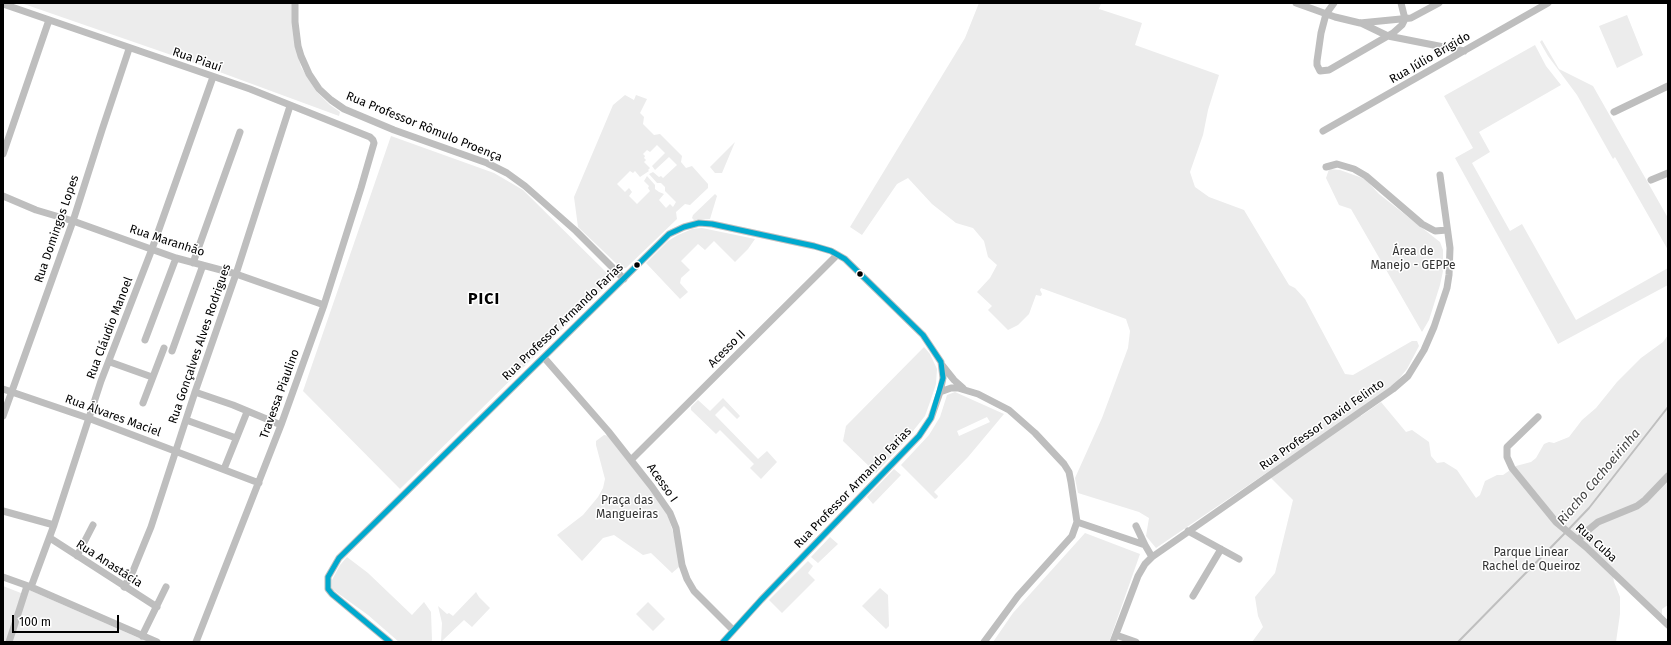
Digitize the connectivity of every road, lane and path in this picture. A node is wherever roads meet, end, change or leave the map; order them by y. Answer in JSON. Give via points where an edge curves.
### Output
{"nodes":[{"id":1,"x":295,"y":3,"type":"edge"},
{"id":2,"x":1296,"y":3,"type":"edge"},
{"id":3,"x":1334,"y":3,"type":"edge"},
{"id":4,"x":1401,"y":3,"type":"edge"},
{"id":5,"x":1439,"y":3,"type":"edge"},
{"id":6,"x":1548,"y":3,"type":"edge"},
{"id":7,"x":3,"y":4,"type":"edge"},
{"id":8,"x":1326,"y":14,"type":"junction"},
{"id":9,"x":1405,"y":19,"type":"junction"},
{"id":10,"x":49,"y":20,"type":"junction"},
{"id":11,"x":1360,"y":23,"type":"junction"},
{"id":12,"x":1388,"y":36,"type":"junction"},
{"id":13,"x":129,"y":49,"type":"junction"},
{"id":14,"x":1464,"y":51,"type":"junction"},
{"id":15,"x":213,"y":77,"type":"junction"},
{"id":16,"x":1668,"y":86,"type":"edge"},
{"id":17,"x":290,"y":106,"type":"junction"},
{"id":18,"x":1614,"y":112,"type":"dead end"},
{"id":19,"x":240,"y":132,"type":"dead end"},
{"id":20,"x":1323,"y":132,"type":"dead end"},
{"id":21,"x":372,"y":149,"type":"joint"},
{"id":22,"x":3,"y":154,"type":"edge"},
{"id":23,"x":1326,"y":167,"type":"dead end"},
{"id":24,"x":1668,"y":173,"type":"edge"},
{"id":25,"x":1440,"y":175,"type":"dead end"},
{"id":26,"x":1651,"y":180,"type":"dead end"},
{"id":27,"x":3,"y":196,"type":"edge"},
{"id":28,"x":73,"y":221,"type":"junction"},
{"id":29,"x":1447,"y":230,"type":"junction"},
{"id":30,"x":152,"y":249,"type":"junction"},
{"id":31,"x":837,"y":254,"type":"junction"},
{"id":32,"x":176,"y":258,"type":"junction"},
{"id":33,"x":193,"y":262,"type":"junction"},
{"id":34,"x":203,"y":265,"type":"junction"},
{"id":35,"x":236,"y":274,"type":"junction"},
{"id":36,"x":624,"y":279,"type":"junction"},
{"id":37,"x":324,"y":305,"type":"junction"},
{"id":38,"x":145,"y":340,"type":"dead end"},
{"id":39,"x":164,"y":348,"type":"dead end"},
{"id":40,"x":172,"y":351,"type":"dead end"},
{"id":41,"x":546,"y":361,"type":"dead end"},
{"id":42,"x":110,"y":362,"type":"junction"},
{"id":43,"x":942,"y":365,"type":"junction"},
{"id":44,"x":152,"y":377,"type":"junction"},
{"id":45,"x":3,"y":389,"type":"edge"},
{"id":46,"x":966,"y":391,"type":"junction"},
{"id":47,"x":12,"y":392,"type":"junction"},
{"id":48,"x":195,"y":392,"type":"junction"},
{"id":49,"x":940,"y":392,"type":"junction"},
{"id":50,"x":143,"y":403,"type":"dead end"},
{"id":51,"x":247,"y":412,"type":"junction"},
{"id":52,"x":3,"y":416,"type":"edge"},
{"id":53,"x":1538,"y":417,"type":"dead end"},
{"id":54,"x":88,"y":418,"type":"junction"},
{"id":55,"x":186,"y":420,"type":"junction"},
{"id":56,"x":281,"y":425,"type":"junction"},
{"id":57,"x":236,"y":438,"type":"junction"},
{"id":58,"x":175,"y":451,"type":"junction"},
{"id":59,"x":632,"y":459,"type":"junction"},
{"id":60,"x":224,"y":469,"type":"junction"},
{"id":61,"x":1668,"y":476,"type":"edge"},
{"id":62,"x":259,"y":483,"type":"junction"},
{"id":63,"x":3,"y":511,"type":"edge"},
{"id":64,"x":1077,"y":522,"type":"junction"},
{"id":65,"x":54,"y":525,"type":"junction"},
{"id":66,"x":93,"y":525,"type":"dead end"},
{"id":67,"x":1136,"y":526,"type":"dead end"},
{"id":68,"x":1188,"y":531,"type":"junction"},
{"id":69,"x":50,"y":538,"type":"junction"},
{"id":70,"x":1577,"y":539,"type":"junction"},
{"id":71,"x":1145,"y":545,"type":"junction"},
{"id":72,"x":1221,"y":549,"type":"junction"},
{"id":73,"x":77,"y":556,"type":"junction"},
{"id":74,"x":1152,"y":557,"type":"junction"},
{"id":75,"x":1240,"y":559,"type":"dead end"},
{"id":76,"x":3,"y":577,"type":"edge"},
{"id":77,"x":29,"y":586,"type":"junction"},
{"id":78,"x":124,"y":587,"type":"junction"},
{"id":79,"x":166,"y":587,"type":"dead end"},
{"id":80,"x":1193,"y":596,"type":"dead end"},
{"id":81,"x":157,"y":607,"type":"junction"},
{"id":82,"x":1668,"y":624,"type":"edge"},
{"id":83,"x":733,"y":630,"type":"junction"},
{"id":84,"x":142,"y":636,"type":"junction"},
{"id":85,"x":1115,"y":638,"type":"edge"},
{"id":86,"x":9,"y":642,"type":"edge"},
{"id":87,"x":158,"y":642,"type":"edge"},
{"id":88,"x":196,"y":642,"type":"edge"},
{"id":89,"x":390,"y":642,"type":"edge"},
{"id":90,"x":723,"y":642,"type":"edge"},
{"id":91,"x":984,"y":642,"type":"edge"},
{"id":92,"x":1136,"y":642,"type":"edge"}],
"edges":[{"from":1,"to":36,"type":"street","name":"Rua Professor Rômulo Proença","via":[[295,22],[301,56],[319,89],[331,100],[344,110],[487,163],[507,173],[571,226]]},
{"from":2,"to":8,"type":"street"},
{"from":3,"to":8,"type":"street"},
{"from":4,"to":9,"type":"street"},
{"from":5,"to":9,"type":"street"},
{"from":6,"to":14,"type":"street","name":"Rua Júlio Brígido"},
{"from":7,"to":10,"type":"street","name":"Rua Piauí"},
{"from":8,"to":11,"type":"street"},
{"from":8,"to":12,"type":"street","via":[[1317,61],[1320,71],[1329,70]]},
{"from":9,"to":11,"type":"street"},
{"from":9,"to":12,"type":"street","via":[[1398,30]]},
{"from":10,"to":13,"type":"street","name":"Rua Piauí"},
{"from":10,"to":22,"type":"street"},
{"from":11,"to":12,"type":"street"},
{"from":12,"to":14,"type":"street"},
{"from":13,"to":15,"type":"street","name":"Rua Piauí"},
{"from":13,"to":28,"type":"street","name":"Rua Domingos Lopes"},
{"from":14,"to":20,"type":"street","name":"Rua Júlio Brígido"},
{"from":15,"to":17,"type":"street","name":"Rua Piauí"},
{"from":15,"to":30,"type":"street","name":"Rua Cláudio Manoel"},
{"from":16,"to":18,"type":"street"},
{"from":17,"to":21,"type":"street","name":"Rua Piauí","via":[[370,137],[374,143]]},
{"from":17,"to":35,"type":"street","name":"Rua Gonçalves Alves Rodrigues"},
{"from":19,"to":33,"type":"street"},
{"from":21,"to":37,"type":"street","name":"Travessa Piaulino"},
{"from":23,"to":29,"type":"street","via":[[1337,164],[1354,169],[1366,176],[1422,224],[1435,231]]},
{"from":24,"to":26,"type":"street"},
{"from":25,"to":29,"type":"street","name":"Rua Professor David Felinto"},
{"from":27,"to":28,"type":"street","name":"Rua Maranhão","via":[[36,210]]},
{"from":28,"to":30,"type":"street","name":"Rua Maranhão"},
{"from":28,"to":47,"type":"street","name":"Rua Domingos Lopes"},
{"from":29,"to":68,"type":"street","name":"Rua Professor David Felinto","via":[[1450,260],[1446,288],[1434,327],[1408,376]]},
{"from":30,"to":32,"type":"street","name":"Rua Maranhão"},
{"from":30,"to":42,"type":"street","name":"Rua Cláudio Manoel","via":[[119,331]]},
{"from":31,"to":36,"type":"street","name":"Rua Professor Armando Farias","via":[[814,246],[698,223],[669,234]]},
{"from":31,"to":43,"type":"street","name":"Rua Professor Armando Farias","via":[[860,272],[923,335]]},
{"from":31,"to":59,"type":"street","name":"Acesso II"},
{"from":32,"to":33,"type":"street","name":"Rua Maranhão"},
{"from":32,"to":38,"type":"street"},
{"from":33,"to":34,"type":"street","name":"Rua Maranhão"},
{"from":34,"to":35,"type":"street","name":"Rua Maranhão"},
{"from":34,"to":40,"type":"street"},
{"from":35,"to":37,"type":"street","name":"Rua Maranhão"},
{"from":35,"to":48,"type":"street","name":"Rua Gonçalves Alves Rodrigues"},
{"from":36,"to":89,"type":"street","name":"Rua Professor Armando Farias","via":[[342,555],[331,570],[327,583],[332,594]]},
{"from":37,"to":56,"type":"street","name":"Travessa Piaulino"},
{"from":39,"to":44,"type":"street"},
{"from":41,"to":59,"type":"street","name":"Acesso I"},
{"from":42,"to":44,"type":"street"},
{"from":42,"to":54,"type":"street","name":"Rua Cláudio Manoel"},
{"from":43,"to":46,"type":"street"},
{"from":43,"to":49,"type":"street","name":"Rua Professor Armando Farias"},
{"from":44,"to":50,"type":"street"},
{"from":45,"to":47,"type":"street","name":"Rua Álvares Maciel"},
{"from":46,"to":49,"type":"street","via":[[951,388]]},
{"from":46,"to":64,"type":"street","via":[[978,394],[1009,410],[1064,464],[1072,482]]},
{"from":47,"to":52,"type":"street","name":"Rua Domingos Lopes"},
{"from":47,"to":54,"type":"street","name":"Rua Álvares Maciel"},
{"from":48,"to":51,"type":"street"},
{"from":48,"to":55,"type":"street","name":"Rua Gonçalves Alves Rodrigues"},
{"from":49,"to":83,"type":"street","name":"Rua Professor Armando Farias","via":[[931,418],[919,436]]},
{"from":51,"to":56,"type":"street"},
{"from":51,"to":57,"type":"street"},
{"from":53,"to":70,"type":"street","name":"Rua Cuba","via":[[1507,447],[1506,457],[1547,512]]},
{"from":54,"to":58,"type":"street","name":"Rua Álvares Maciel"},
{"from":54,"to":65,"type":"street","name":"Rua Cláudio Manoel"},
{"from":55,"to":57,"type":"street"},
{"from":55,"to":58,"type":"street","name":"Rua Gonçalves Alves Rodrigues"},
{"from":56,"to":62,"type":"street","name":"Travessa Piaulino"},
{"from":57,"to":60,"type":"street"},
{"from":58,"to":60,"type":"street","name":"Rua Álvares Maciel"},
{"from":58,"to":78,"type":"street","name":"Rua Gonçalves Alves Rodrigues","via":[[151,527]]},
{"from":59,"to":83,"type":"street","name":"Acesso I","via":[[670,513],[676,528],[684,573],[694,591]]},
{"from":60,"to":62,"type":"street","name":"Rua Álvares Maciel"},
{"from":61,"to":70,"type":"street","via":[[1637,506],[1598,522]]},
{"from":62,"to":88,"type":"street","name":"Travessa Piaulino"},
{"from":63,"to":65,"type":"street"},
{"from":64,"to":71,"type":"street"},
{"from":64,"to":91,"type":"street","via":[[1072,536],[1018,596]]},
{"from":65,"to":69,"type":"street","name":"Rua Cláudio Manoel"},
{"from":66,"to":73,"type":"street"},
{"from":67,"to":71,"type":"street"},
{"from":68,"to":72,"type":"street"},
{"from":68,"to":74,"type":"street","name":"Rua Professor David Felinto"},
{"from":69,"to":73,"type":"street","name":"Rua Anastácia"},
{"from":69,"to":77,"type":"street","name":"Rua Cláudio Manoel"},
{"from":70,"to":82,"type":"street","name":"Rua Cuba"},
{"from":71,"to":74,"type":"street"},
{"from":72,"to":75,"type":"street"},
{"from":72,"to":80,"type":"street"},
{"from":73,"to":78,"type":"street","name":"Rua Anastácia"},
{"from":74,"to":85,"type":"street","name":"Rua Professor David Felinto","via":[[1138,576]]},
{"from":76,"to":77,"type":"street"},
{"from":77,"to":84,"type":"street"},
{"from":77,"to":86,"type":"street","name":"Rua Cláudio Manoel"},
{"from":78,"to":81,"type":"street","name":"Rua Anastácia"},
{"from":79,"to":81,"type":"street"},
{"from":81,"to":84,"type":"street"},
{"from":83,"to":90,"type":"street","name":"Rua Professor Armando Farias"},
{"from":84,"to":87,"type":"street"},
{"from":85,"to":92,"type":"street"}]}
